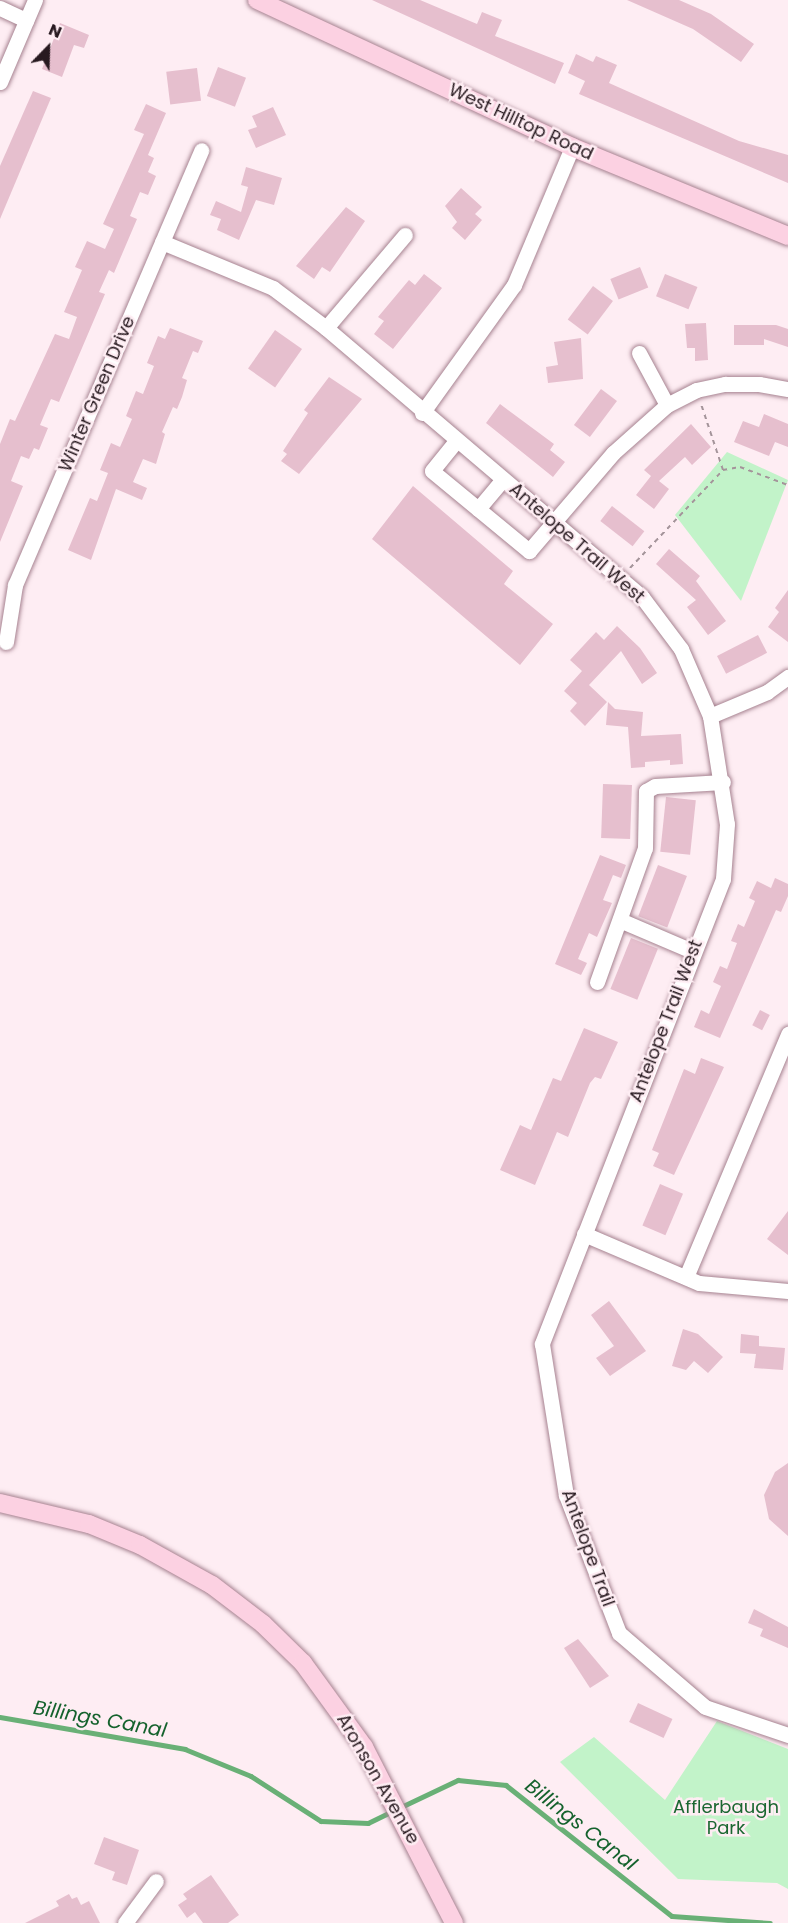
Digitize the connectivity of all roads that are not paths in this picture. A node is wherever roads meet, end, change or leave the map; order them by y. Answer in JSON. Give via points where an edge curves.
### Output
{"nodes":[{"id":1,"x":35,"y":0,"type":"edge"},
{"id":2,"x":257,"y":0,"type":"edge"},
{"id":3,"x":0,"y":8,"type":"edge"},
{"id":4,"x":26,"y":20,"type":"junction"},
{"id":5,"x":0,"y":82,"type":"edge"},
{"id":6,"x":572,"y":147,"type":"junction"},
{"id":7,"x":201,"y":150,"type":"dead end"},
{"id":8,"x":405,"y":235,"type":"dead end"},
{"id":9,"x":788,"y":237,"type":"edge"},
{"id":10,"x":162,"y":242,"type":"junction"},
{"id":11,"x":327,"y":328,"type":"junction"},
{"id":12,"x":639,"y":352,"type":"dead end"},
{"id":13,"x":788,"y":389,"type":"edge"},
{"id":14,"x":667,"y":405,"type":"junction"},
{"id":15,"x":422,"y":413,"type":"junction"},
{"id":16,"x":456,"y":441,"type":"junction"},
{"id":17,"x":502,"y":480,"type":"junction"},
{"id":18,"x":478,"y":509,"type":"junction"},
{"id":19,"x":556,"y":524,"type":"junction"},
{"id":20,"x":6,"y":642,"type":"dead end"},
{"id":21,"x":788,"y":677,"type":"edge"},
{"id":22,"x":710,"y":716,"type":"junction"},
{"id":23,"x":723,"y":782,"type":"junction"},
{"id":24,"x":622,"y":921,"type":"junction"},
{"id":25,"x":692,"y":951,"type":"junction"},
{"id":26,"x":597,"y":982,"type":"dead end"},
{"id":27,"x":788,"y":1034,"type":"edge"},
{"id":28,"x":584,"y":1234,"type":"junction"},
{"id":29,"x":686,"y":1277,"type":"junction"},
{"id":30,"x":788,"y":1291,"type":"edge"},
{"id":31,"x":0,"y":1503,"type":"edge"},
{"id":32,"x":788,"y":1735,"type":"edge"},
{"id":33,"x":156,"y":1881,"type":"dead end"},
{"id":34,"x":125,"y":1923,"type":"edge"},
{"id":35,"x":454,"y":1923,"type":"edge"}],
"edges":[{"from":1,"to":4,"type":"street"},
{"from":2,"to":6,"type":"main road","name":"West Hilltop Road"},
{"from":3,"to":4,"type":"street"},
{"from":4,"to":5,"type":"street"},
{"from":6,"to":9,"type":"main road","name":"West Hilltop Road"},
{"from":6,"to":15,"type":"street","via":[[514,285]]},
{"from":7,"to":10,"type":"street","name":"Winter Green Drive"},
{"from":8,"to":11,"type":"street"},
{"from":10,"to":11,"type":"street","name":"Antelope Trail West","via":[[273,288]]},
{"from":10,"to":20,"type":"street","name":"Winter Green Drive","via":[[15,585]]},
{"from":11,"to":15,"type":"street","name":"Antelope Trail West"},
{"from":12,"to":14,"type":"street"},
{"from":13,"to":14,"type":"street","via":[[759,384],[696,390]]},
{"from":14,"to":19,"type":"street","via":[[613,453]]},
{"from":15,"to":16,"type":"street","name":"Antelope Trail West"},
{"from":16,"to":17,"type":"street","name":"Antelope Trail West"},
{"from":16,"to":18,"type":"street","via":[[432,471]]},
{"from":17,"to":18,"type":"street"},
{"from":17,"to":19,"type":"street","name":"Antelope Trail West"},
{"from":18,"to":19,"type":"street","via":[[529,551]]},
{"from":19,"to":22,"type":"street","name":"Antelope Trail West","via":[[642,597],[681,650]]},
{"from":21,"to":22,"type":"street","via":[[767,692]]},
{"from":22,"to":23,"type":"street","name":"Antelope Trail West"},
{"from":23,"to":24,"type":"street","via":[[655,786],[646,791],[645,848]]},
{"from":23,"to":25,"type":"street","name":"Antelope Trail West","via":[[727,824],[723,879]]},
{"from":24,"to":25,"type":"street"},
{"from":24,"to":26,"type":"street"},
{"from":25,"to":28,"type":"street","name":"Antelope Trail West"},
{"from":27,"to":29,"type":"street"},
{"from":28,"to":29,"type":"street"},
{"from":28,"to":32,"type":"street","name":"Antelope Trail","via":[[542,1344],[566,1495],[619,1633],[705,1707]]},
{"from":29,"to":30,"type":"street","via":[[699,1283]]},
{"from":31,"to":35,"type":"main road","name":"Aronson Avenue","via":[[115,1534],[173,1562],[237,1603],[303,1664],[345,1718],[385,1786]]},
{"from":33,"to":34,"type":"street"}]}
